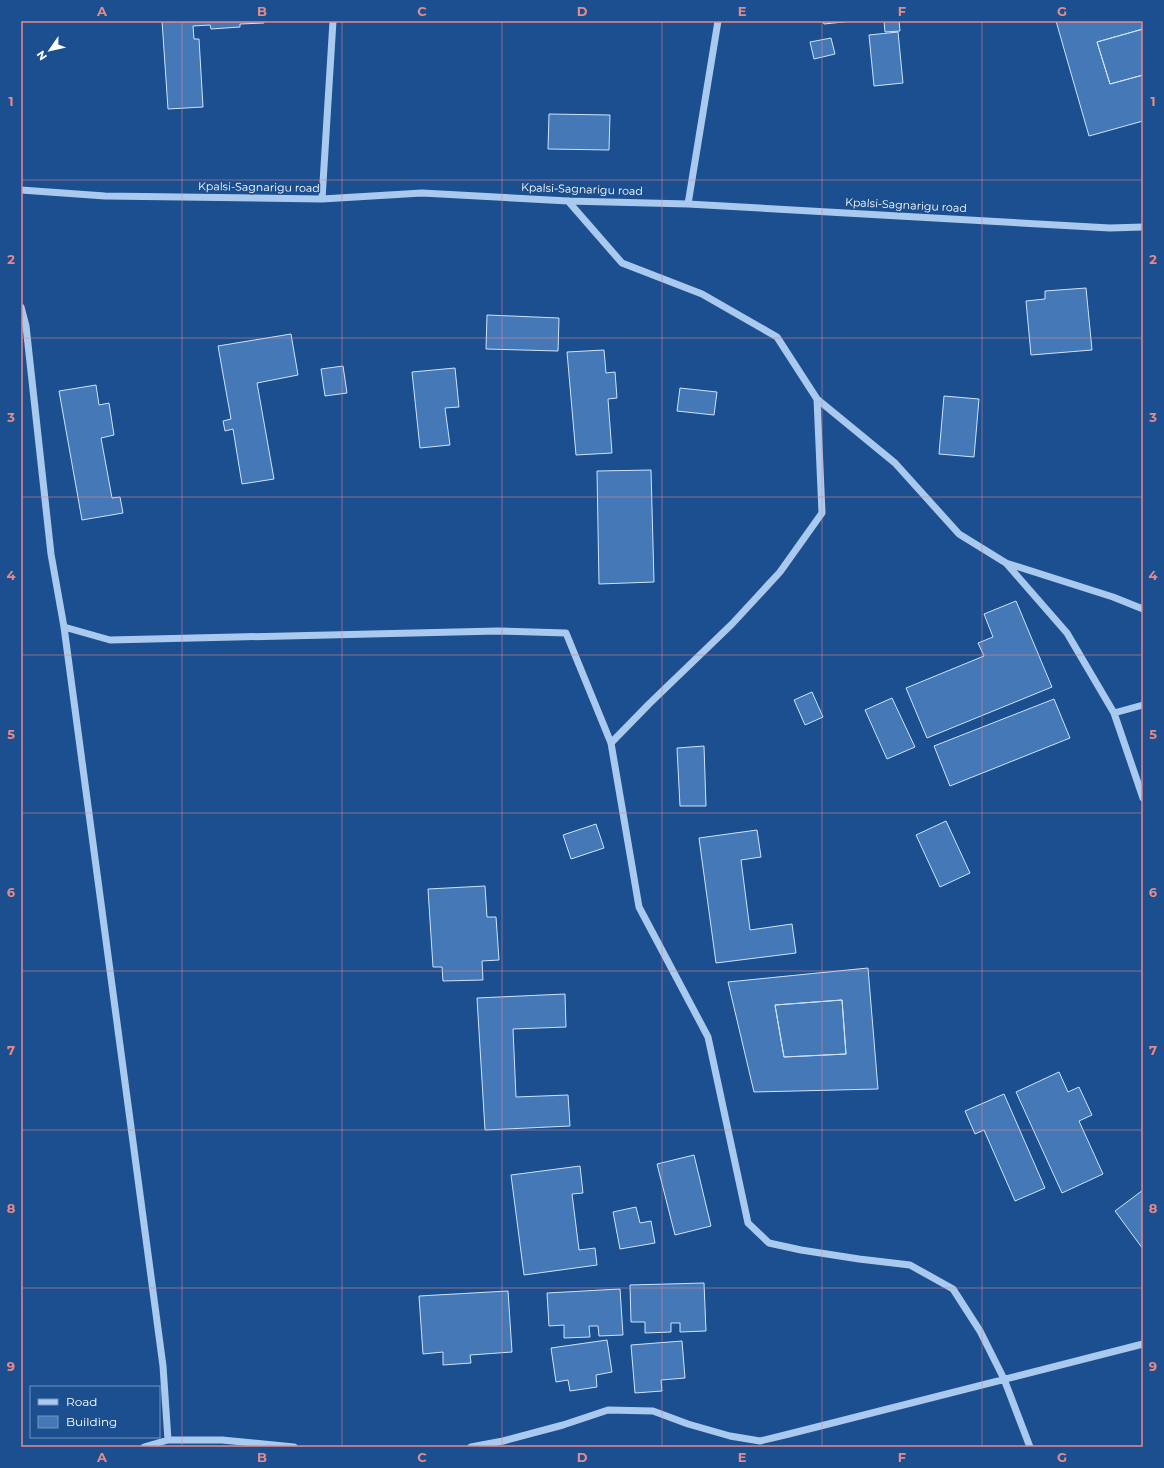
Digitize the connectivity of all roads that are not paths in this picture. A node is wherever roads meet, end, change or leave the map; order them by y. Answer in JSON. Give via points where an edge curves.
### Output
{"nodes":[{"id":1,"x":333,"y":21,"type":"edge"},
{"id":2,"x":718,"y":21,"type":"edge"},
{"id":3,"x":21,"y":190,"type":"edge"},
{"id":4,"x":322,"y":200,"type":"junction"},
{"id":5,"x":568,"y":201,"type":"junction"},
{"id":6,"x":688,"y":204,"type":"junction"},
{"id":7,"x":1143,"y":228,"type":"edge"},
{"id":8,"x":21,"y":307,"type":"edge"},
{"id":9,"x":817,"y":399,"type":"junction"},
{"id":10,"x":1006,"y":563,"type":"junction"},
{"id":11,"x":1143,"y":609,"type":"edge"},
{"id":12,"x":64,"y":627,"type":"junction"},
{"id":13,"x":1143,"y":705,"type":"edge"},
{"id":14,"x":1114,"y":713,"type":"junction"},
{"id":15,"x":611,"y":743,"type":"junction"},
{"id":16,"x":1143,"y":798,"type":"edge"},
{"id":17,"x":1143,"y":1344,"type":"edge"},
{"id":18,"x":1004,"y":1379,"type":"junction"},
{"id":19,"x":168,"y":1440,"type":"junction"},
{"id":20,"x":144,"y":1447,"type":"edge"},
{"id":21,"x":294,"y":1447,"type":"edge"},
{"id":22,"x":471,"y":1447,"type":"edge"},
{"id":23,"x":1030,"y":1447,"type":"edge"}],
"edges":[{"from":1,"to":4,"type":"street"},
{"from":2,"to":6,"type":"street"},
{"from":3,"to":4,"type":"street","name":"Kpalsi-Sagnarigu road","via":[[105,196]]},
{"from":4,"to":5,"type":"street","name":"Kpalsi-Sagnarigu road","via":[[422,193]]},
{"from":5,"to":6,"type":"street","name":"Kpalsi-Sagnarigu road"},
{"from":5,"to":9,"type":"street","via":[[622,263],[702,294],[777,337]]},
{"from":6,"to":7,"type":"street","name":"Kpalsi-Sagnarigu road","via":[[1102,228]]},
{"from":8,"to":12,"type":"street","via":[[26,326],[52,554]]},
{"from":9,"to":10,"type":"street","via":[[895,463],[959,534]]},
{"from":9,"to":15,"type":"street","via":[[822,513],[780,572],[732,624]]},
{"from":10,"to":11,"type":"street"},
{"from":10,"to":14,"type":"street","via":[[1067,633]]},
{"from":12,"to":15,"type":"street","via":[[110,640],[498,631],[566,633]]},
{"from":12,"to":19,"type":"street","via":[[162,1359]]},
{"from":13,"to":14,"type":"street"},
{"from":14,"to":16,"type":"street"},
{"from":15,"to":18,"type":"street","via":[[639,907],[708,1036],[748,1223],[769,1243],[845,1257],[910,1265],[952,1289],[980,1331]]},
{"from":17,"to":18,"type":"street"},
{"from":18,"to":22,"type":"street","via":[[760,1441],[730,1436],[688,1424],[653,1410],[608,1410],[503,1441]]},
{"from":18,"to":23,"type":"street"},
{"from":19,"to":20,"type":"street"},
{"from":19,"to":21,"type":"street","via":[[222,1440]]}]}
